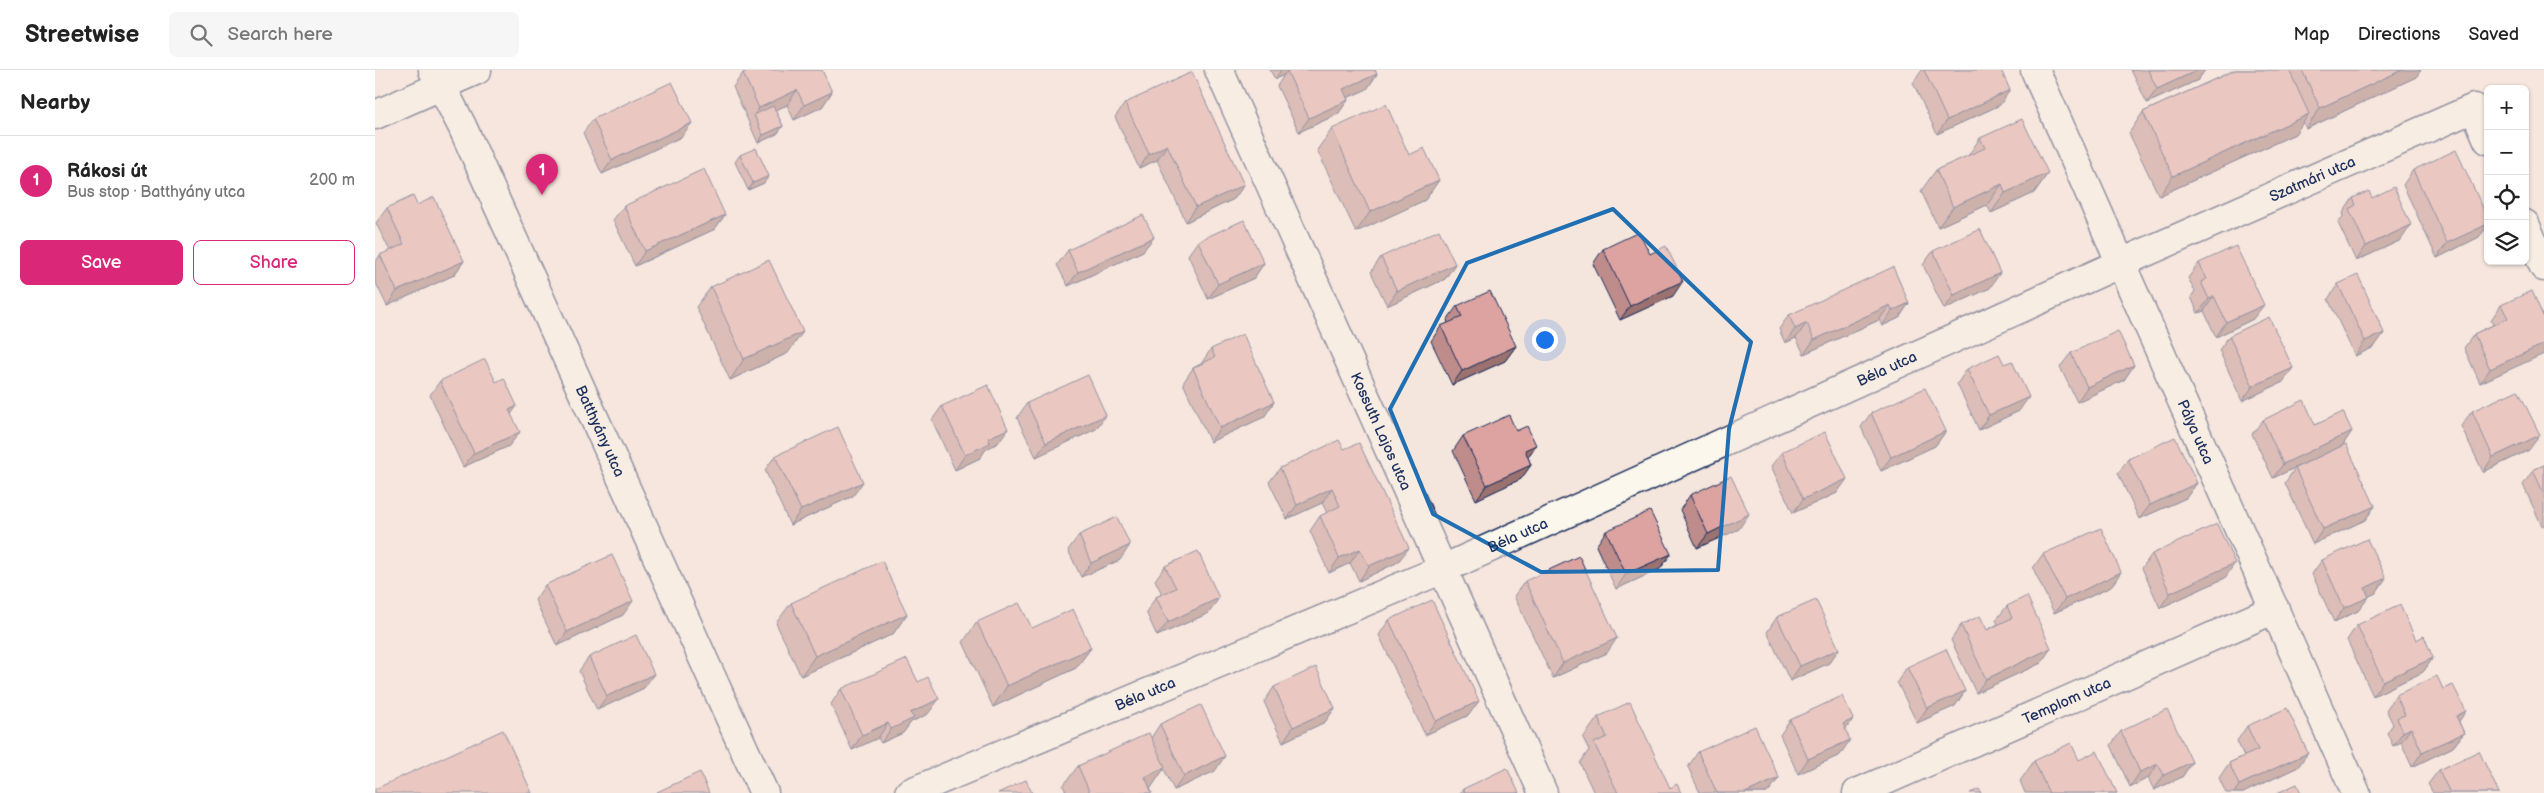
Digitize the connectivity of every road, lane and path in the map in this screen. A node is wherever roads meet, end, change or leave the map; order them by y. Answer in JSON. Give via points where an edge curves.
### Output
{"nodes":[{"id":1,"x":477,"y":70,"type":"edge"},
{"id":2,"x":1219,"y":70,"type":"edge"},
{"id":3,"x":2035,"y":70,"type":"edge"},
{"id":4,"x":437,"y":78,"type":"edge"},
{"id":5,"x":375,"y":115,"type":"edge"},
{"id":6,"x":2484,"y":131,"type":"edge"},
{"id":7,"x":2529,"y":233,"type":"edge"},
{"id":8,"x":2121,"y":264,"type":"junction"},
{"id":9,"x":2544,"y":267,"type":"edge"},
{"id":10,"x":1443,"y":569,"type":"junction"},
{"id":11,"x":2275,"y":609,"type":"junction"},
{"id":12,"x":764,"y":793,"type":"edge"},
{"id":13,"x":909,"y":793,"type":"edge"},
{"id":14,"x":1543,"y":793,"type":"edge"},
{"id":15,"x":1857,"y":793,"type":"edge"},
{"id":16,"x":2357,"y":793,"type":"edge"}],
"edges":[{"from":1,"to":4,"type":"street"},
{"from":2,"to":10,"type":"street","name":"Kossuth Lajos utca"},
{"from":3,"to":8,"type":"street","name":"Pálya utca"},
{"from":4,"to":5,"type":"street"},
{"from":4,"to":12,"type":"street","name":"Batthyány utca","via":[[466,135]]},
{"from":6,"to":8,"type":"street","name":"Szatmári utca","via":[[2474,108]]},
{"from":7,"to":9,"type":"street"},
{"from":8,"to":10,"type":"street","name":"Béla utca"},
{"from":8,"to":11,"type":"street","name":"Pálya utca"},
{"from":10,"to":13,"type":"street","name":"Béla utca"},
{"from":10,"to":14,"type":"street","name":"Kossuth Lajos utca"},
{"from":11,"to":15,"type":"street","name":"Templom utca"},
{"from":11,"to":16,"type":"street","name":"Pálya utca"}]}
